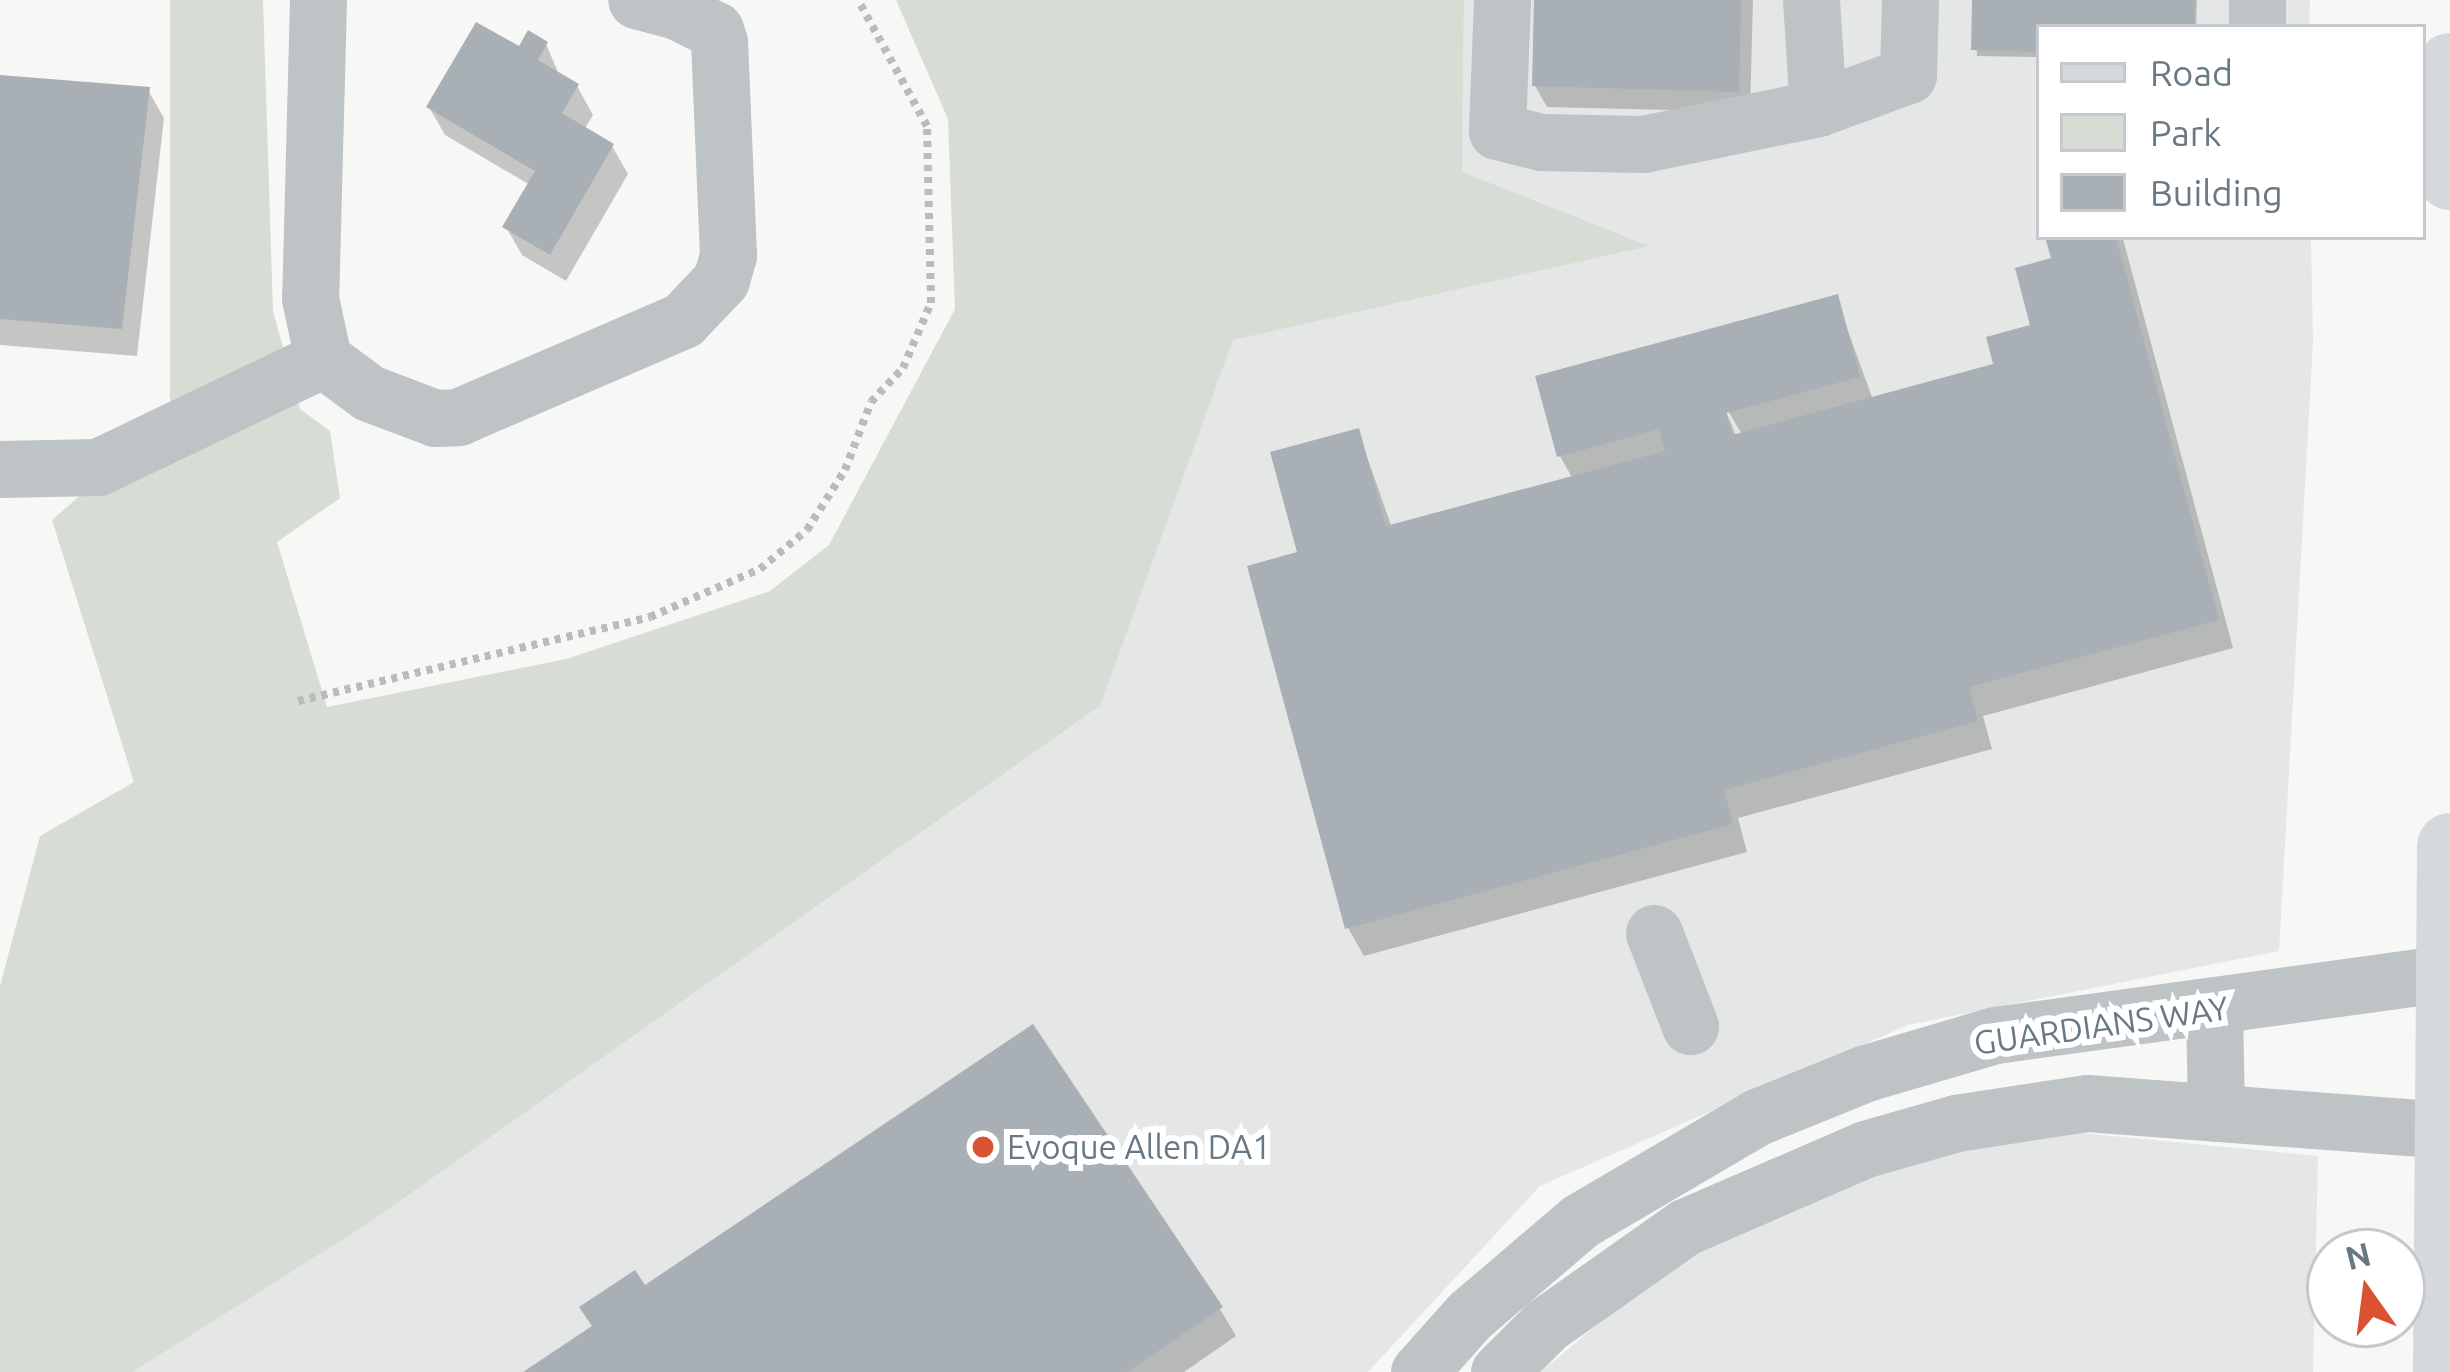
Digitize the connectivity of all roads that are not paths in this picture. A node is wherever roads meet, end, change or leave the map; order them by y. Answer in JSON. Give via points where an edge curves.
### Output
{"nodes":[{"id":1,"x":319,"y":0,"type":"edge"},
{"id":2,"x":636,"y":0,"type":"edge"},
{"id":3,"x":1502,"y":0,"type":"edge"},
{"id":4,"x":1811,"y":0,"type":"edge"},
{"id":5,"x":1910,"y":0,"type":"edge"},
{"id":6,"x":716,"y":11,"type":"edge"},
{"id":7,"x":2450,"y":66,"type":"edge"},
{"id":8,"x":1818,"y":108,"type":"junction"},
{"id":9,"x":2450,"y":177,"type":"edge"},
{"id":10,"x":323,"y":359,"type":"junction"},
{"id":11,"x":0,"y":469,"type":"edge"},
{"id":12,"x":2450,"y":846,"type":"edge"},
{"id":13,"x":1654,"y":933,"type":"dead end"},
{"id":14,"x":2449,"y":973,"type":"edge"},
{"id":15,"x":2214,"y":1010,"type":"junction"},
{"id":16,"x":1690,"y":1026,"type":"dead end"},
{"id":17,"x":2216,"y":1113,"type":"junction"},
{"id":18,"x":2448,"y":1130,"type":"edge"},
{"id":19,"x":1443,"y":1364,"type":"edge"},
{"id":20,"x":1498,"y":1372,"type":"edge"},
{"id":21,"x":2446,"y":1372,"type":"edge"}],
"edges":[{"from":1,"to":10,"type":"street","via":[[310,298]]},
{"from":2,"to":6,"type":"street"},
{"from":3,"to":8,"type":"street","via":[[1498,131],[1541,142],[1643,144]]},
{"from":4,"to":8,"type":"street"},
{"from":5,"to":8,"type":"street","via":[[1908,75]]},
{"from":6,"to":10,"type":"street","via":[[728,255],[721,280],[683,320],[458,417],[435,418],[368,393]]},
{"from":7,"to":9,"type":"main road"},
{"from":10,"to":11,"type":"street","via":[[98,467]]},
{"from":12,"to":14,"type":"main road"},
{"from":13,"to":16,"type":"street"},
{"from":14,"to":15,"type":"street","name":"GUARDIANS WAY"},
{"from":14,"to":18,"type":"main road"},
{"from":15,"to":17,"type":"street"},
{"from":15,"to":19,"type":"street","name":"GUARDIANS WAY","via":[[1995,1035],[1756,1117],[1580,1221]]},
{"from":17,"to":18,"type":"street"},
{"from":17,"to":20,"type":"street","via":[[2087,1103],[2022,1108],[1865,1149],[1685,1227],[1580,1299]]},
{"from":18,"to":21,"type":"main road"}]}
